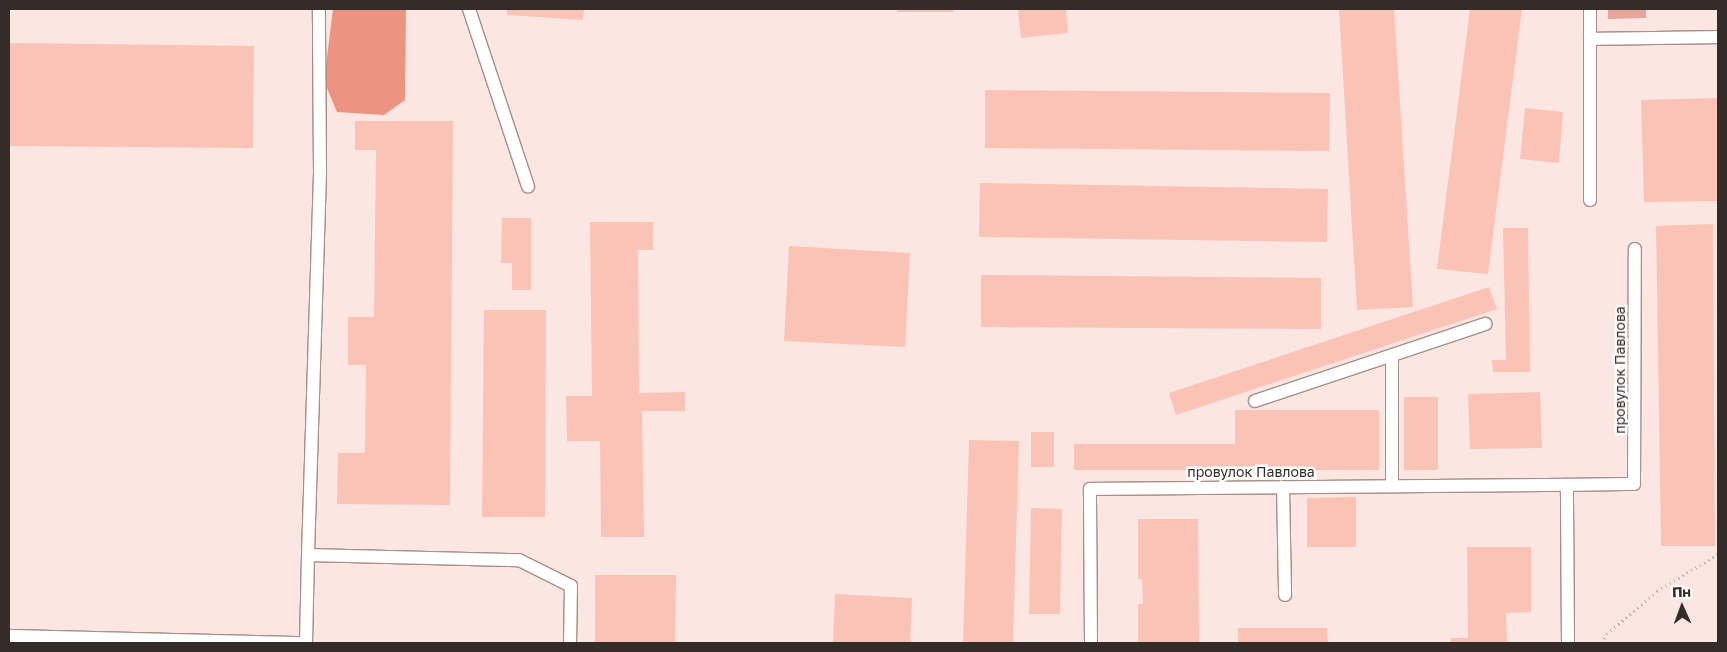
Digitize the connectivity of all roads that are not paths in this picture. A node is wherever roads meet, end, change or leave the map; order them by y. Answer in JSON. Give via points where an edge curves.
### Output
{"nodes":[{"id":1,"x":319,"y":9,"type":"edge"},
{"id":2,"x":469,"y":9,"type":"edge"},
{"id":3,"x":1590,"y":9,"type":"edge"},
{"id":4,"x":1718,"y":37,"type":"edge"},
{"id":5,"x":1590,"y":39,"type":"junction"},
{"id":6,"x":528,"y":186,"type":"dead end"},
{"id":7,"x":1590,"y":200,"type":"dead end"},
{"id":8,"x":1635,"y":249,"type":"dead end"},
{"id":9,"x":1485,"y":324,"type":"dead end"},
{"id":10,"x":1392,"y":355,"type":"junction"},
{"id":11,"x":1255,"y":401,"type":"dead end"},
{"id":12,"x":1567,"y":485,"type":"junction"},
{"id":13,"x":1392,"y":486,"type":"junction"},
{"id":14,"x":1283,"y":487,"type":"junction"},
{"id":15,"x":308,"y":555,"type":"junction"},
{"id":16,"x":1284,"y":595,"type":"dead end"},
{"id":17,"x":9,"y":636,"type":"edge"},
{"id":18,"x":299,"y":643,"type":"edge"},
{"id":19,"x":306,"y":643,"type":"edge"},
{"id":20,"x":570,"y":643,"type":"edge"},
{"id":21,"x":1091,"y":643,"type":"edge"},
{"id":22,"x":1568,"y":643,"type":"edge"}],
"edges":[{"from":1,"to":15,"type":"lane","via":[[320,171]]},
{"from":2,"to":6,"type":"lane"},
{"from":3,"to":5,"type":"lane"},
{"from":4,"to":5,"type":"lane"},
{"from":5,"to":7,"type":"lane"},
{"from":8,"to":12,"type":"lane","name":"провулок Павлова","via":[[1634,484]]},
{"from":9,"to":10,"type":"lane"},
{"from":10,"to":11,"type":"lane"},
{"from":10,"to":13,"type":"lane"},
{"from":12,"to":13,"type":"lane","name":"провулок Павлова"},
{"from":12,"to":22,"type":"lane"},
{"from":13,"to":14,"type":"lane","name":"провулок Павлова"},
{"from":14,"to":16,"type":"lane"},
{"from":14,"to":21,"type":"lane","name":"провулок Павлова","via":[[1090,489]]},
{"from":15,"to":19,"type":"lane"},
{"from":15,"to":20,"type":"lane","via":[[519,560],[571,586]]},
{"from":17,"to":18,"type":"lane"}]}
